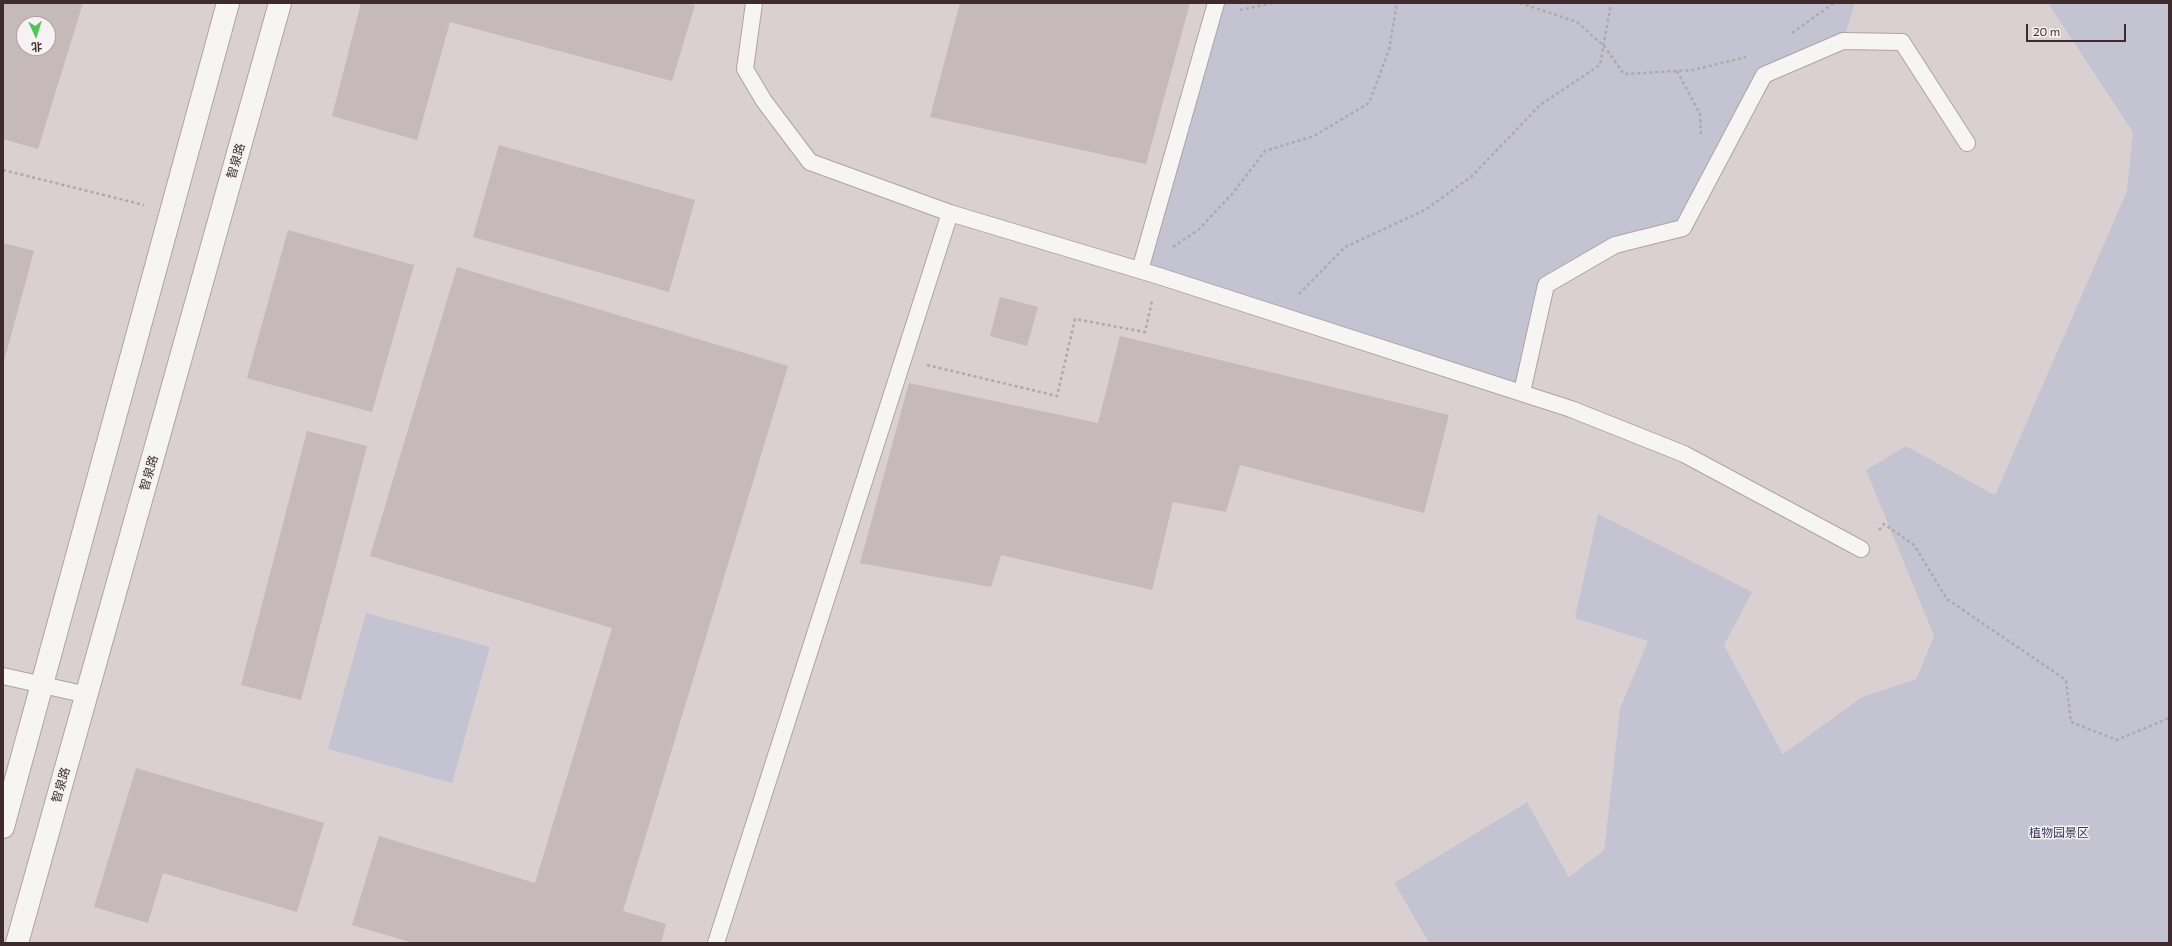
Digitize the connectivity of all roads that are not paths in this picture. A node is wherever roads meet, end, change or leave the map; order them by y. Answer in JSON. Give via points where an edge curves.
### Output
{"nodes":[{"id":1,"x":228,"y":3,"type":"edge"},
{"id":2,"x":280,"y":3,"type":"edge"},
{"id":3,"x":754,"y":3,"type":"edge"},
{"id":4,"x":1216,"y":3,"type":"edge"},
{"id":5,"x":1968,"y":143,"type":"dead end"},
{"id":6,"x":950,"y":213,"type":"junction"},
{"id":7,"x":1140,"y":270,"type":"junction"},
{"id":8,"x":1522,"y":392,"type":"junction"},
{"id":9,"x":1861,"y":549,"type":"dead end"},
{"id":10,"x":3,"y":676,"type":"edge"},
{"id":11,"x":42,"y":684,"type":"junction"},
{"id":12,"x":87,"y":695,"type":"junction"},
{"id":13,"x":3,"y":827,"type":"edge"},
{"id":14,"x":17,"y":943,"type":"edge"},
{"id":15,"x":716,"y":943,"type":"edge"}],
"edges":[{"from":1,"to":11,"type":"street"},
{"from":2,"to":12,"type":"street","name":"智泉路"},
{"from":3,"to":6,"type":"lane","via":[[745,69],[764,101],[810,162]]},
{"from":4,"to":7,"type":"lane"},
{"from":5,"to":8,"type":"lane","via":[[1902,42],[1843,41],[1764,75],[1683,228],[1615,245],[1546,285]]},
{"from":6,"to":7,"type":"lane"},
{"from":6,"to":15,"type":"lane"},
{"from":7,"to":8,"type":"lane"},
{"from":8,"to":9,"type":"lane","via":[[1684,454]]},
{"from":10,"to":11,"type":"lane"},
{"from":11,"to":12,"type":"lane"},
{"from":11,"to":13,"type":"street"},
{"from":12,"to":14,"type":"street","name":"智泉路"}]}
